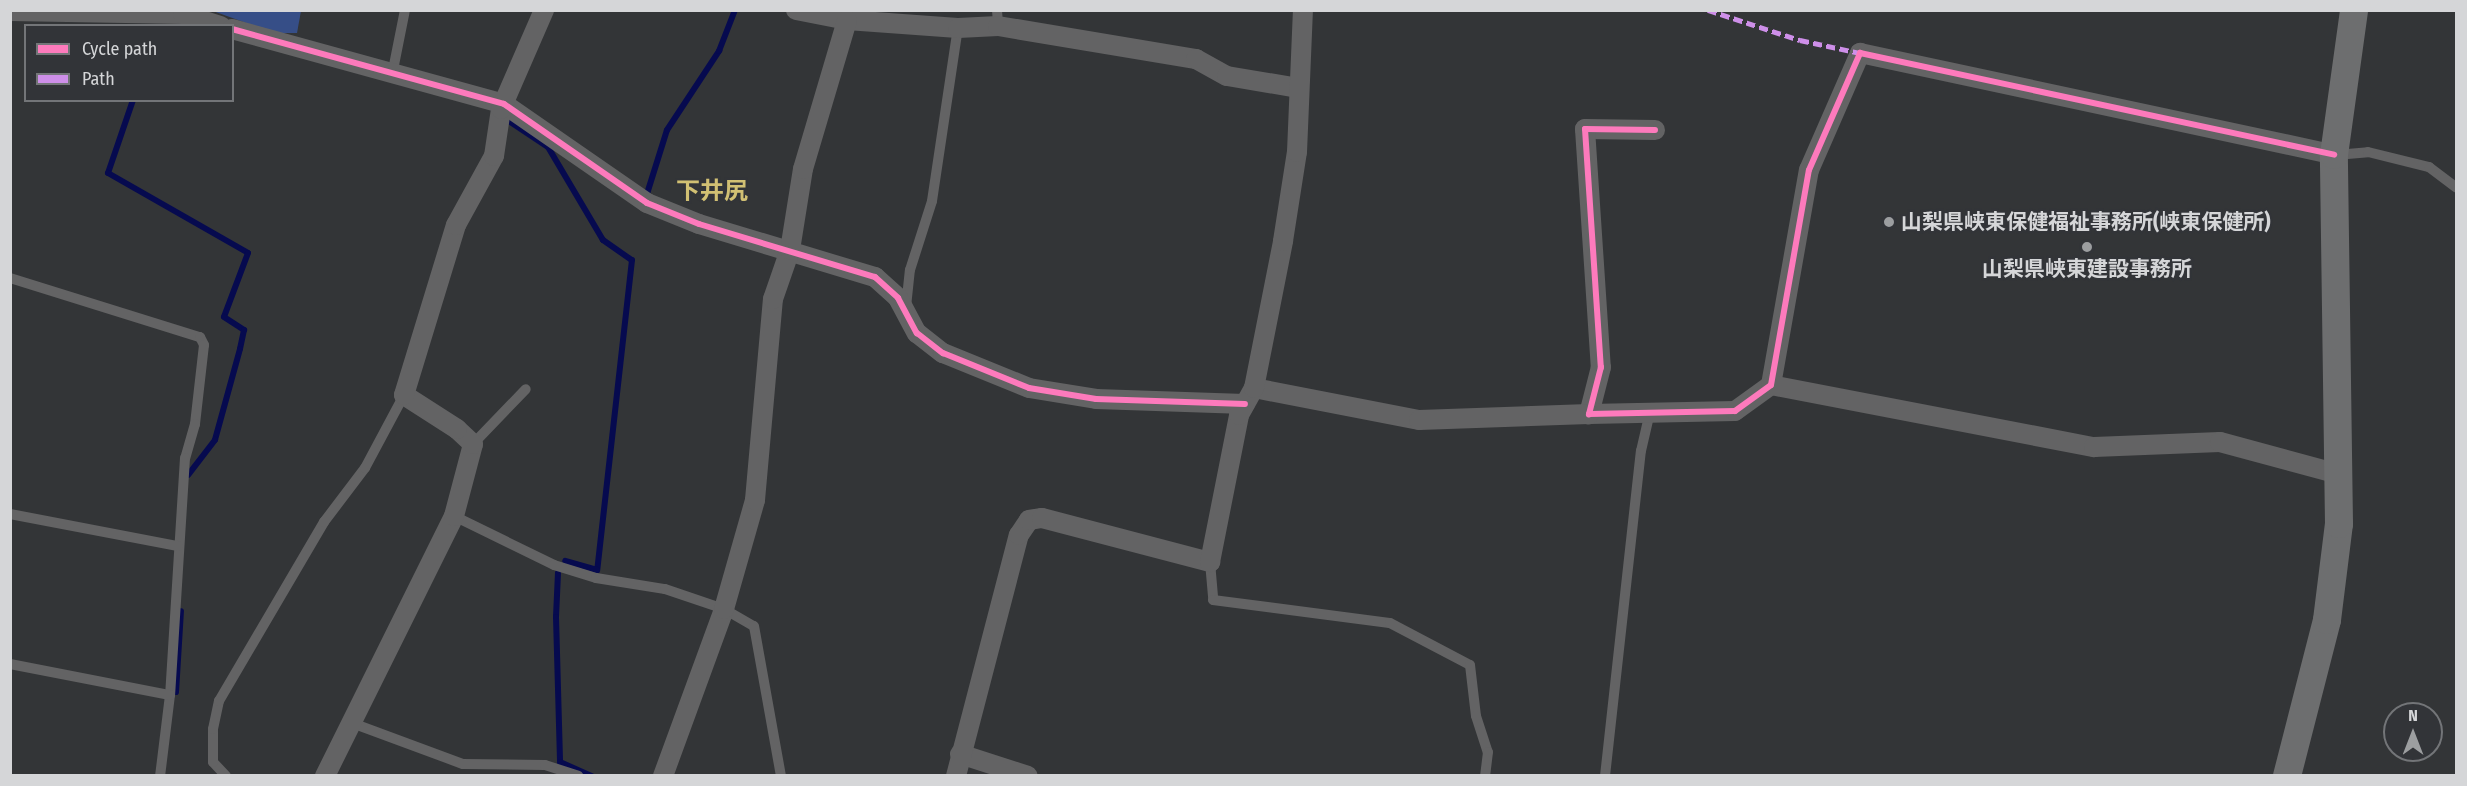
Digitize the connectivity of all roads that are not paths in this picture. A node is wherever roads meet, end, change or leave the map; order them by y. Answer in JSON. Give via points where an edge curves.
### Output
{"nodes":[{"id":1,"x":405,"y":10,"type":"edge"},
{"id":2,"x":544,"y":10,"type":"edge"},
{"id":3,"x":796,"y":10,"type":"edge"},
{"id":4,"x":1303,"y":10,"type":"edge"},
{"id":5,"x":2354,"y":10,"type":"edge"},
{"id":6,"x":10,"y":11,"type":"edge"},
{"id":7,"x":997,"y":18,"type":"edge"},
{"id":8,"x":848,"y":21,"type":"junction"},
{"id":9,"x":215,"y":24,"type":"edge"},
{"id":10,"x":958,"y":28,"type":"junction"},
{"id":11,"x":234,"y":30,"type":"edge"},
{"id":12,"x":392,"y":76,"type":"junction"},
{"id":13,"x":1299,"y":88,"type":"junction"},
{"id":14,"x":502,"y":107,"type":"junction"},
{"id":15,"x":1655,"y":130,"type":"dead end"},
{"id":16,"x":2334,"y":155,"type":"junction"},
{"id":17,"x":2457,"y":187,"type":"edge"},
{"id":18,"x":790,"y":250,"type":"junction"},
{"id":19,"x":10,"y":278,"type":"edge"},
{"id":20,"x":905,"y":311,"type":"junction"},
{"id":21,"x":1771,"y":385,"type":"junction"},
{"id":22,"x":526,"y":389,"type":"dead end"},
{"id":23,"x":405,"y":395,"type":"junction"},
{"id":24,"x":1249,"y":396,"type":"junction"},
{"id":25,"x":1650,"y":413,"type":"junction"},
{"id":26,"x":1589,"y":414,"type":"junction"},
{"id":27,"x":473,"y":444,"type":"junction"},
{"id":28,"x":2339,"y":474,"type":"junction"},
{"id":29,"x":10,"y":514,"type":"edge"},
{"id":30,"x":454,"y":516,"type":"junction"},
{"id":31,"x":178,"y":546,"type":"junction"},
{"id":32,"x":1210,"y":562,"type":"junction"},
{"id":33,"x":724,"y":609,"type":"junction"},
{"id":34,"x":10,"y":664,"type":"edge"},
{"id":35,"x":170,"y":695,"type":"junction"},
{"id":36,"x":352,"y":723,"type":"junction"},
{"id":37,"x":960,"y":754,"type":"junction"},
{"id":38,"x":160,"y":776,"type":"edge"},
{"id":39,"x":226,"y":776,"type":"edge"},
{"id":40,"x":325,"y":776,"type":"edge"},
{"id":41,"x":578,"y":776,"type":"edge"},
{"id":42,"x":663,"y":776,"type":"edge"},
{"id":43,"x":781,"y":776,"type":"edge"},
{"id":44,"x":956,"y":776,"type":"edge"},
{"id":45,"x":1029,"y":776,"type":"edge"},
{"id":46,"x":1485,"y":776,"type":"edge"},
{"id":47,"x":1605,"y":776,"type":"edge"},
{"id":48,"x":2287,"y":776,"type":"edge"}],
"edges":[{"from":1,"to":12,"type":"lane"},
{"from":2,"to":14,"type":"street"},
{"from":3,"to":8,"type":"street"},
{"from":4,"to":13,"type":"street"},
{"from":5,"to":16,"type":"street"},
{"from":6,"to":9,"type":"street","via":[[183,14]]},
{"from":7,"to":10,"type":"street"},
{"from":7,"to":13,"type":"street","via":[[1196,59],[1227,76]]},
{"from":8,"to":10,"type":"street"},
{"from":8,"to":18,"type":"street","via":[[802,169]]},
{"from":10,"to":20,"type":"lane","via":[[932,201],[910,270]]},
{"from":11,"to":12,"type":"street"},
{"from":12,"to":14,"type":"street"},
{"from":13,"to":24,"type":"street","via":[[1295,163]]},
{"from":14,"to":18,"type":"street","via":[[647,203],[699,224]]},
{"from":14,"to":23,"type":"street","via":[[494,156],[456,225]]},
{"from":15,"to":26,"type":"street","via":[[1585,129],[1601,367]]},
{"from":16,"to":17,"type":"lane","via":[[2368,152],[2429,167]]},
{"from":16,"to":21,"type":"street","via":[[1860,53],[1809,170]]},
{"from":16,"to":28,"type":"street"},
{"from":18,"to":20,"type":"street","via":[[875,276],[898,298]]},
{"from":18,"to":33,"type":"street","via":[[773,299],[755,500]]},
{"from":19,"to":31,"type":"lane","via":[[201,337],[204,345],[195,424],[185,458]]},
{"from":20,"to":24,"type":"street","via":[[917,333],[943,353],[1029,388],[1096,399]]},
{"from":21,"to":25,"type":"street","via":[[1735,411]]},
{"from":21,"to":28,"type":"street","via":[[2094,447],[2220,442]]},
{"from":22,"to":27,"type":"lane"},
{"from":23,"to":27,"type":"street"},
{"from":23,"to":39,"type":"lane","via":[[365,468],[324,522],[219,702],[213,729],[213,762]]},
{"from":24,"to":26,"type":"street","via":[[1419,420]]},
{"from":24,"to":32,"type":"street","via":[[1239,415]]},
{"from":25,"to":26,"type":"street"},
{"from":25,"to":47,"type":"lane","via":[[1641,451]]},
{"from":27,"to":30,"type":"street"},
{"from":28,"to":48,"type":"street","via":[[2339,524],[2327,620]]},
{"from":29,"to":31,"type":"lane"},
{"from":30,"to":33,"type":"lane","via":[[554,565],[596,578],[665,589]]},
{"from":30,"to":36,"type":"street"},
{"from":31,"to":35,"type":"lane"},
{"from":32,"to":37,"type":"street","via":[[1041,518],[1029,520],[1019,535]]},
{"from":32,"to":46,"type":"lane","via":[[1214,600],[1390,623],[1470,664],[1476,716],[1488,752]]},
{"from":33,"to":42,"type":"street"},
{"from":33,"to":43,"type":"lane","via":[[754,626]]},
{"from":34,"to":35,"type":"lane"},
{"from":35,"to":38,"type":"lane"},
{"from":36,"to":40,"type":"street"},
{"from":36,"to":41,"type":"lane","via":[[464,764],[545,765]]},
{"from":37,"to":44,"type":"street"},
{"from":37,"to":45,"type":"street"}]}
